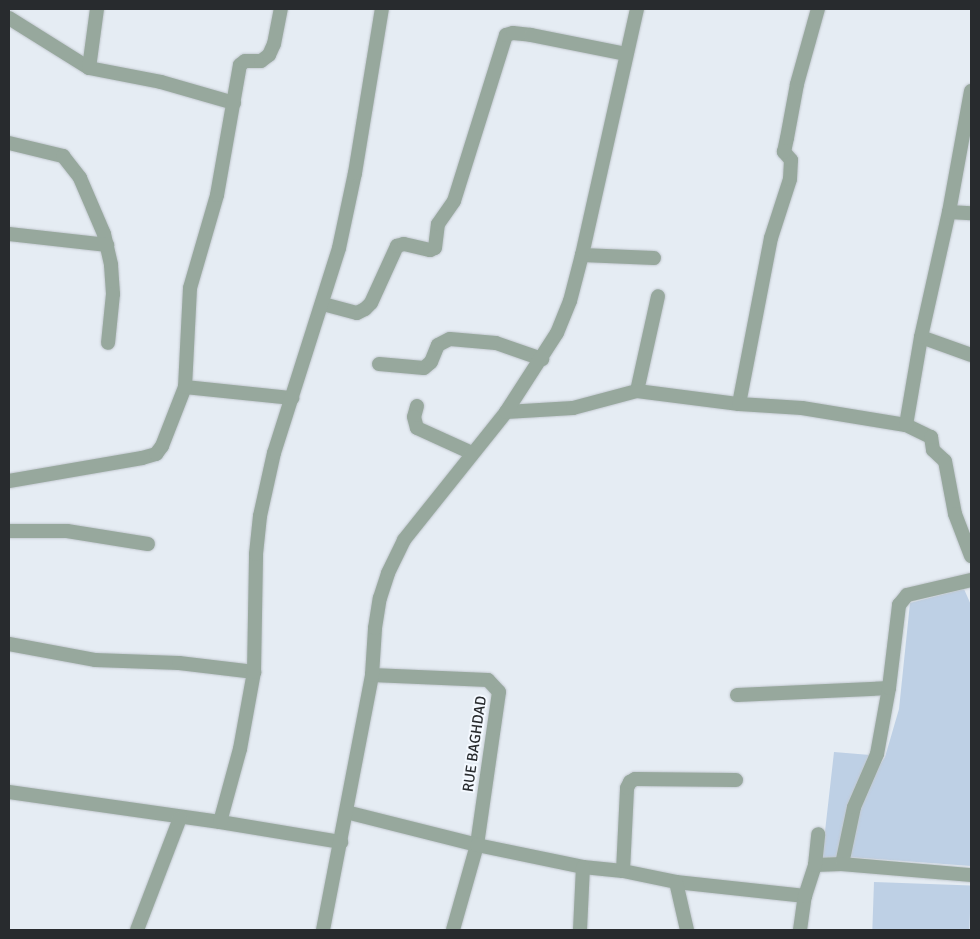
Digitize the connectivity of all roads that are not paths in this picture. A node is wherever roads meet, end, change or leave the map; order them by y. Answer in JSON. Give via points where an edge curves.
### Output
{"nodes":[{"id":1,"x":97,"y":9,"type":"edge"},
{"id":2,"x":281,"y":9,"type":"edge"},
{"id":3,"x":382,"y":9,"type":"edge"},
{"id":4,"x":637,"y":9,"type":"edge"},
{"id":5,"x":818,"y":9,"type":"edge"},
{"id":6,"x":9,"y":18,"type":"edge"},
{"id":7,"x":626,"y":54,"type":"junction"},
{"id":8,"x":89,"y":68,"type":"junction"},
{"id":9,"x":971,"y":90,"type":"edge"},
{"id":10,"x":234,"y":103,"type":"junction"},
{"id":11,"x":9,"y":143,"type":"edge"},
{"id":12,"x":949,"y":212,"type":"junction"},
{"id":13,"x":971,"y":213,"type":"edge"},
{"id":14,"x":9,"y":234,"type":"edge"},
{"id":15,"x":108,"y":245,"type":"junction"},
{"id":16,"x":582,"y":255,"type":"junction"},
{"id":17,"x":654,"y":258,"type":"dead end"},
{"id":18,"x":658,"y":296,"type":"dead end"},
{"id":19,"x":323,"y":304,"type":"junction"},
{"id":20,"x":921,"y":336,"type":"junction"},
{"id":21,"x":108,"y":343,"type":"dead end"},
{"id":22,"x":971,"y":355,"type":"edge"},
{"id":23,"x":542,"y":359,"type":"junction"},
{"id":24,"x":379,"y":364,"type":"dead end"},
{"id":25,"x":185,"y":387,"type":"junction"},
{"id":26,"x":637,"y":391,"type":"junction"},
{"id":27,"x":292,"y":398,"type":"junction"},
{"id":28,"x":739,"y":404,"type":"junction"},
{"id":29,"x":417,"y":406,"type":"dead end"},
{"id":30,"x":506,"y":412,"type":"junction"},
{"id":31,"x":906,"y":424,"type":"junction"},
{"id":32,"x":472,"y":453,"type":"junction"},
{"id":33,"x":9,"y":480,"type":"edge"},
{"id":34,"x":9,"y":531,"type":"edge"},
{"id":35,"x":148,"y":544,"type":"dead end"},
{"id":36,"x":971,"y":556,"type":"edge"},
{"id":37,"x":971,"y":580,"type":"edge"},
{"id":38,"x":9,"y":644,"type":"edge"},
{"id":39,"x":254,"y":672,"type":"junction"},
{"id":40,"x":372,"y":675,"type":"junction"},
{"id":41,"x":889,"y":688,"type":"junction"},
{"id":42,"x":737,"y":695,"type":"dead end"},
{"id":43,"x":736,"y":780,"type":"dead end"},
{"id":44,"x":9,"y":792,"type":"edge"},
{"id":45,"x":346,"y":812,"type":"junction"},
{"id":46,"x":180,"y":818,"type":"junction"},
{"id":47,"x":220,"y":822,"type":"junction"},
{"id":48,"x":818,"y":834,"type":"dead end"},
{"id":49,"x":341,"y":842,"type":"junction"},
{"id":50,"x":477,"y":845,"type":"junction"},
{"id":51,"x":842,"y":864,"type":"junction"},
{"id":52,"x":816,"y":865,"type":"junction"},
{"id":53,"x":583,"y":866,"type":"junction"},
{"id":54,"x":623,"y":871,"type":"junction"},
{"id":55,"x":971,"y":874,"type":"edge"},
{"id":56,"x":676,"y":882,"type":"junction"},
{"id":57,"x":805,"y":896,"type":"junction"},
{"id":58,"x":137,"y":930,"type":"edge"},
{"id":59,"x":323,"y":930,"type":"edge"},
{"id":60,"x":453,"y":930,"type":"edge"},
{"id":61,"x":580,"y":930,"type":"edge"},
{"id":62,"x":686,"y":930,"type":"edge"},
{"id":63,"x":800,"y":930,"type":"edge"}],
"edges":[{"from":1,"to":8,"type":"street"},
{"from":2,"to":10,"type":"street","via":[[269,55],[261,60],[241,63]]},
{"from":3,"to":19,"type":"street","via":[[353,182]]},
{"from":4,"to":7,"type":"street"},
{"from":5,"to":28,"type":"street","via":[[797,84],[784,152],[791,160],[790,179],[771,238]]},
{"from":6,"to":8,"type":"street"},
{"from":7,"to":16,"type":"street"},
{"from":7,"to":19,"type":"street","via":[[530,35],[506,35],[454,201],[438,224],[435,248],[397,246],[371,303],[365,309],[357,313]]},
{"from":8,"to":10,"type":"street","via":[[160,82]]},
{"from":9,"to":12,"type":"street"},
{"from":10,"to":25,"type":"street","via":[[217,195],[190,288]]},
{"from":11,"to":15,"type":"street","via":[[50,152],[68,160],[80,178]]},
{"from":12,"to":13,"type":"street"},
{"from":12,"to":20,"type":"street"},
{"from":14,"to":15,"type":"street"},
{"from":15,"to":21,"type":"street","via":[[113,294]]},
{"from":16,"to":17,"type":"street"},
{"from":16,"to":23,"type":"street","via":[[570,301],[557,334]]},
{"from":18,"to":26,"type":"street"},
{"from":19,"to":27,"type":"street"},
{"from":20,"to":22,"type":"street"},
{"from":20,"to":31,"type":"street"},
{"from":23,"to":24,"type":"street","via":[[496,343],[450,339],[438,345],[431,362],[424,368]]},
{"from":23,"to":30,"type":"street"},
{"from":25,"to":27,"type":"street"},
{"from":25,"to":33,"type":"street","via":[[165,440],[156,454]]},
{"from":26,"to":28,"type":"street"},
{"from":26,"to":30,"type":"street","via":[[573,408]]},
{"from":27,"to":39,"type":"street","via":[[274,453],[260,516],[256,554]]},
{"from":28,"to":31,"type":"street","via":[[802,408]]},
{"from":29,"to":32,"type":"street","via":[[414,417],[417,428]]},
{"from":30,"to":32,"type":"street"},
{"from":31,"to":36,"type":"street","via":[[931,437],[933,450],[945,461],[955,514]]},
{"from":32,"to":40,"type":"street","via":[[404,540],[388,573],[375,628]]},
{"from":34,"to":35,"type":"street","via":[[67,531]]},
{"from":37,"to":41,"type":"street","via":[[907,595],[902,600]]},
{"from":38,"to":39,"type":"street","via":[[95,660],[179,663]]},
{"from":39,"to":47,"type":"street","via":[[240,749]]},
{"from":40,"to":45,"type":"street"},
{"from":40,"to":50,"type":"street","name":"RUE BAGHDAD","via":[[488,680],[499,692]]},
{"from":41,"to":42,"type":"street"},
{"from":41,"to":51,"type":"street","via":[[877,754],[854,806]]},
{"from":43,"to":54,"type":"street","via":[[634,779],[630,782],[627,788]]},
{"from":44,"to":46,"type":"street"},
{"from":45,"to":49,"type":"street"},
{"from":45,"to":50,"type":"street"},
{"from":46,"to":47,"type":"street"},
{"from":46,"to":58,"type":"street"},
{"from":47,"to":49,"type":"street"},
{"from":48,"to":52,"type":"street"},
{"from":49,"to":59,"type":"street"},
{"from":50,"to":53,"type":"street"},
{"from":50,"to":60,"type":"street","name":"RUE BAGHDAD"},
{"from":51,"to":52,"type":"street"},
{"from":51,"to":55,"type":"street"},
{"from":52,"to":57,"type":"street"},
{"from":53,"to":54,"type":"street"},
{"from":53,"to":61,"type":"street"},
{"from":54,"to":56,"type":"street"},
{"from":56,"to":57,"type":"street"},
{"from":56,"to":62,"type":"street"},
{"from":57,"to":63,"type":"street"}]}
